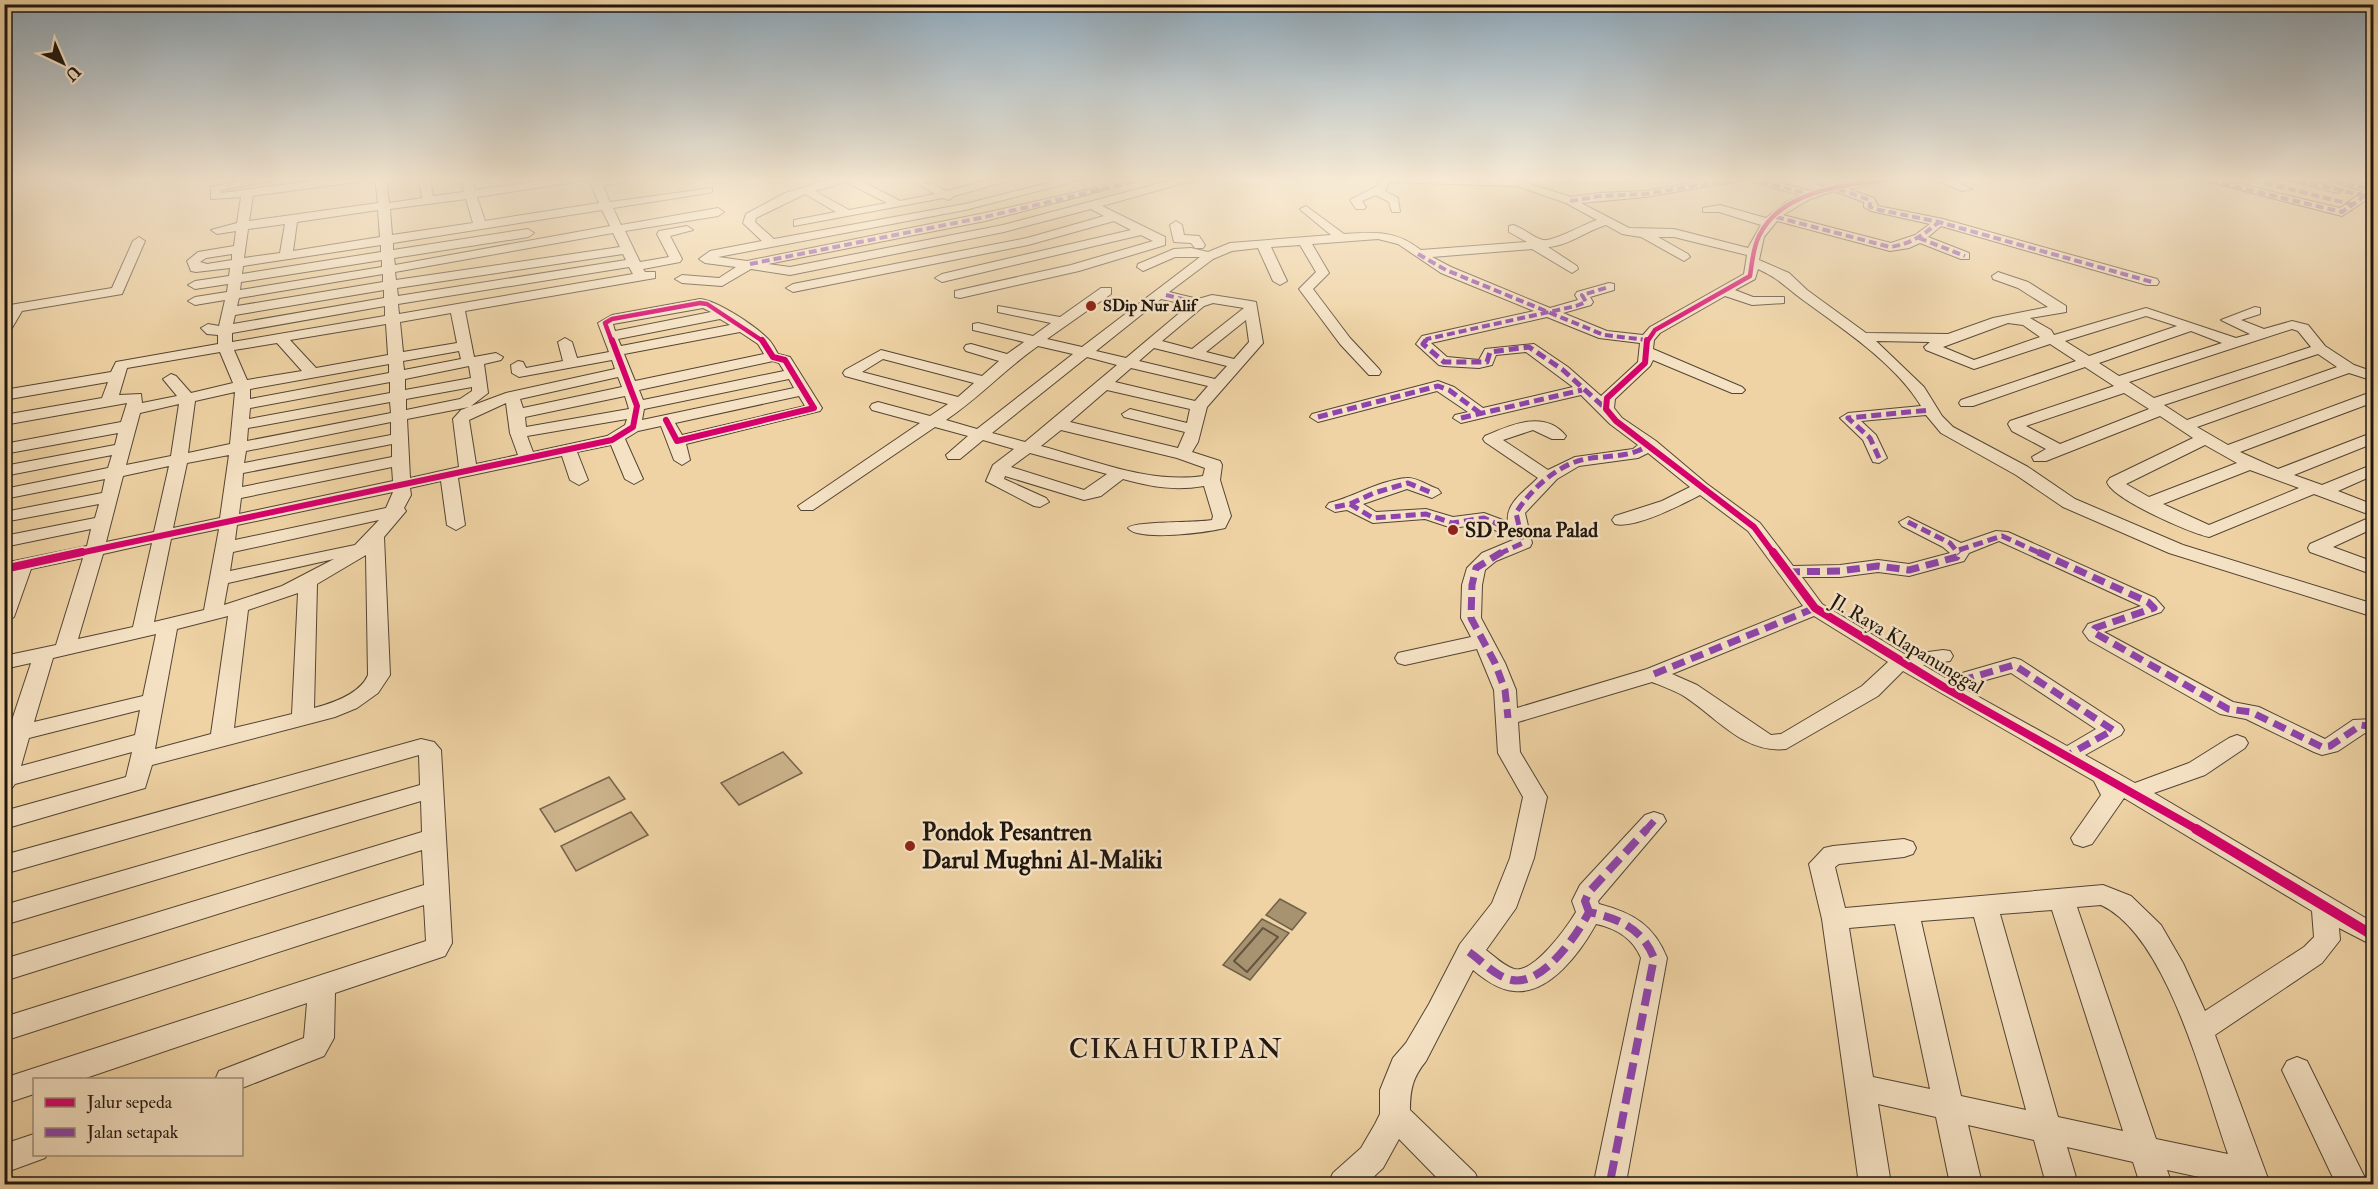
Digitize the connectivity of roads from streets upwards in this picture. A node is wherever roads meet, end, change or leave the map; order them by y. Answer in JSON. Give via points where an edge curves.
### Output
{"nodes":[{"id":1,"x":242,"y":233,"type":"edge"},
{"id":2,"x":288,"y":233,"type":"edge"},
{"id":3,"x":310,"y":233,"type":"edge"},
{"id":4,"x":373,"y":233,"type":"edge"},
{"id":5,"x":385,"y":233,"type":"edge"},
{"id":6,"x":397,"y":233,"type":"edge"},
{"id":7,"x":495,"y":233,"type":"edge"},
{"id":8,"x":528,"y":233,"type":"edge"},
{"id":9,"x":542,"y":233,"type":"edge"},
{"id":10,"x":572,"y":233,"type":"edge"},
{"id":11,"x":572,"y":233,"type":"edge"},
{"id":12,"x":621,"y":233,"type":"edge"},
{"id":13,"x":761,"y":233,"type":"edge"},
{"id":14,"x":821,"y":233,"type":"edge"},
{"id":15,"x":903,"y":233,"type":"edge"},
{"id":16,"x":977,"y":233,"type":"edge"},
{"id":17,"x":1014,"y":233,"type":"edge"},
{"id":18,"x":1055,"y":233,"type":"edge"},
{"id":19,"x":1131,"y":233,"type":"edge"},
{"id":20,"x":1147,"y":233,"type":"edge"},
{"id":21,"x":1175,"y":233,"type":"edge"},
{"id":22,"x":1336,"y":233,"type":"edge"},
{"id":23,"x":1520,"y":233,"type":"edge"},
{"id":24,"x":1574,"y":233,"type":"edge"},
{"id":25,"x":1641,"y":233,"type":"edge"},
{"id":26,"x":1648,"y":233,"type":"edge"},
{"id":27,"x":1708,"y":233,"type":"edge"},
{"id":28,"x":1760,"y":233,"type":"edge"},
{"id":29,"x":1844,"y":233,"type":"edge"},
{"id":30,"x":1925,"y":233,"type":"edge"},
{"id":31,"x":1980,"y":233,"type":"edge"},
{"id":32,"x":663,"y":234,"type":"edge"},
{"id":33,"x":1644,"y":234,"type":"junction"},
{"id":34,"x":719,"y":235,"type":"dead end"},
{"id":35,"x":813,"y":235,"type":"junction"},
{"id":36,"x":1919,"y":238,"type":"junction"},
{"id":37,"x":1343,"y":239,"type":"junction"},
{"id":38,"x":139,"y":241,"type":"dead end"},
{"id":39,"x":385,"y":241,"type":"junction"},
{"id":40,"x":1028,"y":241,"type":"junction"},
{"id":41,"x":1264,"y":243,"type":"junction"},
{"id":42,"x":1305,"y":243,"type":"junction"},
{"id":43,"x":772,"y":244,"type":"junction"},
{"id":44,"x":1539,"y":245,"type":"junction"},
{"id":45,"x":1153,"y":246,"type":"junction"},
{"id":46,"x":830,"y":248,"type":"junction"},
{"id":47,"x":1174,"y":248,"type":"junction"},
{"id":48,"x":239,"y":249,"type":"junction"},
{"id":49,"x":737,"y":250,"type":"junction"},
{"id":50,"x":535,"y":254,"type":"junction"},
{"id":51,"x":1051,"y":254,"type":"junction"},
{"id":52,"x":1418,"y":254,"type":"junction"},
{"id":53,"x":387,"y":255,"type":"junction"},
{"id":54,"x":1207,"y":255,"type":"junction"},
{"id":55,"x":286,"y":256,"type":"junction"},
{"id":56,"x":1965,"y":256,"type":"dead end"},
{"id":57,"x":1684,"y":257,"type":"dead end"},
{"id":58,"x":1752,"y":258,"type":"junction"},
{"id":59,"x":843,"y":261,"type":"junction"},
{"id":60,"x":238,"y":264,"type":"junction"},
{"id":61,"x":750,"y":264,"type":"junction"},
{"id":62,"x":1143,"y":267,"type":"dead end"},
{"id":63,"x":1074,"y":268,"type":"junction"},
{"id":64,"x":1572,"y":269,"type":"dead end"},
{"id":65,"x":388,"y":270,"type":"junction"},
{"id":66,"x":640,"y":270,"type":"junction"},
{"id":67,"x":790,"y":271,"type":"junction"},
{"id":68,"x":858,"y":276,"type":"junction"},
{"id":69,"x":1998,"y":276,"type":"dead end"},
{"id":70,"x":942,"y":278,"type":"dead end"},
{"id":71,"x":236,"y":279,"type":"junction"},
{"id":72,"x":682,"y":279,"type":"dead end"},
{"id":73,"x":1280,"y":281,"type":"dead end"},
{"id":74,"x":2152,"y":282,"type":"dead end"},
{"id":75,"x":195,"y":285,"type":"dead end"},
{"id":76,"x":388,"y":285,"type":"junction"},
{"id":77,"x":1609,"y":287,"type":"dead end"},
{"id":78,"x":1106,"y":291,"type":"dead end"},
{"id":79,"x":1724,"y":291,"type":"junction"},
{"id":80,"x":960,"y":294,"type":"dead end"},
{"id":81,"x":233,"y":295,"type":"junction"},
{"id":82,"x":1162,"y":295,"type":"junction"},
{"id":83,"x":1779,"y":300,"type":"dead end"},
{"id":84,"x":195,"y":301,"type":"dead end"},
{"id":85,"x":392,"y":301,"type":"junction"},
{"id":86,"x":1199,"y":303,"type":"junction"},
{"id":87,"x":457,"y":307,"type":"junction"},
{"id":88,"x":1252,"y":308,"type":"junction"},
{"id":89,"x":10,"y":309,"type":"edge"},
{"id":90,"x":1003,"y":309,"type":"dead end"},
{"id":91,"x":1545,"y":311,"type":"junction"},
{"id":92,"x":2256,"y":311,"type":"dead end"},
{"id":93,"x":227,"y":312,"type":"junction"},
{"id":94,"x":393,"y":318,"type":"junction"},
{"id":95,"x":2015,"y":319,"type":"junction"},
{"id":96,"x":1062,"y":321,"type":"junction"},
{"id":97,"x":2191,"y":326,"type":"junction"},
{"id":98,"x":743,"y":327,"type":"junction"},
{"id":99,"x":978,"y":327,"type":"dead end"},
{"id":100,"x":208,"y":328,"type":"dead end"},
{"id":101,"x":4,"y":330,"type":"edge"},
{"id":102,"x":225,"y":330,"type":"junction"},
{"id":103,"x":2264,"y":334,"type":"junction"},
{"id":104,"x":280,"y":338,"type":"junction"},
{"id":105,"x":1863,"y":338,"type":"junction"},
{"id":106,"x":1949,"y":338,"type":"junction"},
{"id":107,"x":1034,"y":340,"type":"junction"},
{"id":108,"x":2050,"y":340,"type":"junction"},
{"id":109,"x":564,"y":342,"type":"dead end"},
{"id":110,"x":1151,"y":343,"type":"junction"},
{"id":111,"x":2235,"y":343,"type":"junction"},
{"id":112,"x":462,"y":346,"type":"junction"},
{"id":113,"x":1647,"y":346,"type":"junction"},
{"id":114,"x":225,"y":347,"type":"junction"},
{"id":115,"x":971,"y":348,"type":"dead end"},
{"id":116,"x":2320,"y":349,"type":"junction"},
{"id":117,"x":616,"y":353,"type":"junction"},
{"id":118,"x":1089,"y":354,"type":"junction"},
{"id":119,"x":1195,"y":354,"type":"junction"},
{"id":120,"x":496,"y":357,"type":"dead end"},
{"id":121,"x":773,"y":357,"type":"junction"},
{"id":122,"x":396,"y":358,"type":"junction"},
{"id":123,"x":1008,"y":359,"type":"junction"},
{"id":124,"x":1127,"y":361,"type":"junction"},
{"id":125,"x":472,"y":362,"type":"junction"},
{"id":126,"x":2085,"y":362,"type":"junction"},
{"id":127,"x":120,"y":364,"type":"junction"},
{"id":128,"x":571,"y":364,"type":"junction"},
{"id":129,"x":1236,"y":364,"type":"junction"},
{"id":130,"x":518,"y":365,"type":"dead end"},
{"id":131,"x":2349,"y":368,"type":"junction"},
{"id":132,"x":623,"y":372,"type":"junction"},
{"id":133,"x":1374,"y":372,"type":"dead end"},
{"id":134,"x":312,"y":373,"type":"junction"},
{"id":135,"x":794,"y":373,"type":"junction"},
{"id":136,"x":397,"y":375,"type":"junction"},
{"id":137,"x":2373,"y":377,"type":"edge"},
{"id":138,"x":171,"y":379,"type":"dead end"},
{"id":139,"x":479,"y":381,"type":"junction"},
{"id":140,"x":984,"y":381,"type":"junction"},
{"id":141,"x":1102,"y":384,"type":"junction"},
{"id":142,"x":1217,"y":384,"type":"junction"},
{"id":143,"x":2121,"y":384,"type":"junction"},
{"id":144,"x":242,"y":386,"type":"junction"},
{"id":145,"x":904,"y":388,"type":"junction"},
{"id":146,"x":805,"y":390,"type":"junction"},
{"id":147,"x":1582,"y":390,"type":"junction"},
{"id":148,"x":1737,"y":390,"type":"dead end"},
{"id":149,"x":1152,"y":394,"type":"junction"},
{"id":150,"x":4,"y":395,"type":"edge"},
{"id":151,"x":398,"y":396,"type":"junction"},
{"id":152,"x":511,"y":396,"type":"junction"},
{"id":153,"x":2373,"y":396,"type":"edge"},
{"id":154,"x":188,"y":399,"type":"junction"},
{"id":155,"x":109,"y":400,"type":"junction"},
{"id":156,"x":961,"y":403,"type":"junction"},
{"id":157,"x":1967,"y":403,"type":"dead end"},
{"id":158,"x":634,"y":404,"type":"junction"},
{"id":159,"x":83,"y":405,"type":"junction"},
{"id":160,"x":243,"y":405,"type":"junction"},
{"id":161,"x":1199,"y":406,"type":"junction"},
{"id":162,"x":2157,"y":407,"type":"junction"},
{"id":163,"x":1606,"y":409,"type":"junction"},
{"id":164,"x":1930,"y":410,"type":"junction"},
{"id":165,"x":1480,"y":413,"type":"junction"},
{"id":166,"x":517,"y":414,"type":"junction"},
{"id":167,"x":1130,"y":414,"type":"junction"},
{"id":168,"x":399,"y":415,"type":"junction"},
{"id":169,"x":22,"y":417,"type":"junction"},
{"id":170,"x":1318,"y":417,"type":"dead end"},
{"id":171,"x":131,"y":418,"type":"junction"},
{"id":172,"x":1461,"y":418,"type":"dead end"},
{"id":173,"x":4,"y":420,"type":"edge"},
{"id":174,"x":666,"y":420,"type":"junction"},
{"id":175,"x":933,"y":421,"type":"junction"},
{"id":176,"x":1058,"y":424,"type":"junction"},
{"id":177,"x":241,"y":425,"type":"junction"},
{"id":178,"x":2187,"y":426,"type":"junction"},
{"id":179,"x":1194,"y":429,"type":"junction"},
{"id":180,"x":518,"y":433,"type":"junction"},
{"id":181,"x":983,"y":435,"type":"junction"},
{"id":182,"x":1105,"y":435,"type":"junction"},
{"id":183,"x":1558,"y":436,"type":"dead end"},
{"id":184,"x":71,"y":437,"type":"junction"},
{"id":185,"x":616,"y":437,"type":"junction"},
{"id":186,"x":2373,"y":437,"type":"edge"},
{"id":187,"x":399,"y":438,"type":"junction"},
{"id":188,"x":2205,"y":438,"type":"junction"},
{"id":189,"x":677,"y":441,"type":"junction"},
{"id":190,"x":1135,"y":442,"type":"junction"},
{"id":191,"x":1650,"y":444,"type":"junction"},
{"id":192,"x":238,"y":447,"type":"junction"},
{"id":193,"x":1029,"y":448,"type":"junction"},
{"id":194,"x":4,"y":449,"type":"edge"},
{"id":195,"x":120,"y":449,"type":"junction"},
{"id":196,"x":568,"y":449,"type":"junction"},
{"id":197,"x":2060,"y":450,"type":"junction"},
{"id":198,"x":2227,"y":451,"type":"junction"},
{"id":199,"x":1182,"y":454,"type":"junction"},
{"id":200,"x":954,"y":455,"type":"dead end"},
{"id":201,"x":2040,"y":457,"type":"dead end"},
{"id":202,"x":527,"y":458,"type":"junction"},
{"id":203,"x":1878,"y":458,"type":"dead end"},
{"id":204,"x":179,"y":459,"type":"junction"},
{"id":205,"x":400,"y":460,"type":"junction"},
{"id":206,"x":682,"y":460,"type":"dead end"},
{"id":207,"x":2250,"y":464,"type":"junction"},
{"id":208,"x":999,"y":469,"type":"junction"},
{"id":209,"x":2373,"y":469,"type":"edge"},
{"id":210,"x":236,"y":470,"type":"junction"},
{"id":211,"x":468,"y":470,"type":"junction"},
{"id":212,"x":4,"y":471,"type":"edge"},
{"id":213,"x":1113,"y":471,"type":"junction"},
{"id":214,"x":114,"y":472,"type":"junction"},
{"id":215,"x":449,"y":475,"type":"junction"},
{"id":216,"x":2278,"y":475,"type":"junction"},
{"id":217,"x":1548,"y":477,"type":"junction"},
{"id":218,"x":634,"y":479,"type":"dead end"},
{"id":219,"x":579,"y":480,"type":"dead end"},
{"id":220,"x":1211,"y":480,"type":"junction"},
{"id":221,"x":402,"y":485,"type":"junction"},
{"id":222,"x":1701,"y":488,"type":"junction"},
{"id":223,"x":2316,"y":490,"type":"junction"},
{"id":224,"x":1432,"y":493,"type":"dead end"},
{"id":225,"x":4,"y":494,"type":"edge"},
{"id":226,"x":232,"y":494,"type":"junction"},
{"id":227,"x":107,"y":497,"type":"junction"},
{"id":228,"x":1040,"y":502,"type":"dead end"},
{"id":229,"x":2148,"y":504,"type":"junction"},
{"id":230,"x":807,"y":506,"type":"dead end"},
{"id":231,"x":2373,"y":510,"type":"edge"},
{"id":232,"x":397,"y":511,"type":"junction"},
{"id":233,"x":4,"y":516,"type":"edge"},
{"id":234,"x":1621,"y":520,"type":"dead end"},
{"id":235,"x":229,"y":521,"type":"junction"},
{"id":236,"x":2373,"y":521,"type":"edge"},
{"id":237,"x":101,"y":522,"type":"junction"},
{"id":238,"x":1908,"y":522,"type":"dead end"},
{"id":239,"x":456,"y":525,"type":"dead end"},
{"id":240,"x":1137,"y":528,"type":"dead end"},
{"id":241,"x":1519,"y":534,"type":"junction"},
{"id":242,"x":160,"y":536,"type":"junction"},
{"id":243,"x":4,"y":542,"type":"edge"},
{"id":244,"x":369,"y":542,"type":"junction"},
{"id":245,"x":224,"y":548,"type":"junction"},
{"id":246,"x":95,"y":550,"type":"junction"},
{"id":247,"x":1959,"y":550,"type":"junction"},
{"id":248,"x":14,"y":567,"type":"edge"},
{"id":249,"x":2373,"y":569,"type":"edge"},
{"id":250,"x":1787,"y":572,"type":"junction"},
{"id":251,"x":219,"y":579,"type":"junction"},
{"id":252,"x":308,"y":580,"type":"junction"},
{"id":253,"x":239,"y":606,"type":"junction"},
{"id":254,"x":1815,"y":608,"type":"junction"},
{"id":255,"x":2373,"y":611,"type":"edge"},
{"id":256,"x":213,"y":613,"type":"junction"},
{"id":257,"x":4,"y":617,"type":"edge"},
{"id":258,"x":168,"y":625,"type":"junction"},
{"id":259,"x":142,"y":631,"type":"junction"},
{"id":260,"x":1483,"y":641,"type":"junction"},
{"id":261,"x":55,"y":651,"type":"junction"},
{"id":262,"x":1943,"y":656,"type":"dead end"},
{"id":263,"x":1405,"y":658,"type":"dead end"},
{"id":264,"x":1901,"y":662,"type":"junction"},
{"id":265,"x":4,"y":663,"type":"edge"},
{"id":266,"x":1654,"y":674,"type":"junction"},
{"id":267,"x":1942,"y":686,"type":"junction"},
{"id":268,"x":154,"y":700,"type":"junction"},
{"id":269,"x":303,"y":718,"type":"junction"},
{"id":270,"x":1508,"y":718,"type":"junction"},
{"id":271,"x":2373,"y":727,"type":"edge"},
{"id":272,"x":20,"y":734,"type":"junction"},
{"id":273,"x":222,"y":739,"type":"junction"},
{"id":274,"x":2237,"y":743,"type":"dead end"},
{"id":275,"x":144,"y":750,"type":"junction"},
{"id":276,"x":2068,"y":755,"type":"junction"},
{"id":277,"x":2102,"y":774,"type":"junction"},
{"id":278,"x":5,"y":780,"type":"edge"},
{"id":279,"x":430,"y":790,"type":"junction"},
{"id":280,"x":2133,"y":792,"type":"junction"},
{"id":281,"x":4,"y":820,"type":"edge"},
{"id":282,"x":1654,"y":821,"type":"dead end"},
{"id":283,"x":433,"y":838,"type":"junction"},
{"id":284,"x":2083,"y":838,"type":"dead end"},
{"id":285,"x":1904,"y":848,"type":"dead end"},
{"id":286,"x":4,"y":865,"type":"edge"},
{"id":287,"x":436,"y":891,"type":"junction"},
{"id":288,"x":2061,"y":897,"type":"junction"},
{"id":289,"x":1984,"y":904,"type":"junction"},
{"id":290,"x":2325,"y":908,"type":"junction"},
{"id":291,"x":1588,"y":912,"type":"junction"},
{"id":292,"x":1906,"y":912,"type":"junction"},
{"id":293,"x":4,"y":915,"type":"edge"},
{"id":294,"x":1835,"y":919,"type":"junction"},
{"id":295,"x":2373,"y":936,"type":"edge"},
{"id":296,"x":1469,"y":952,"type":"junction"},
{"id":297,"x":4,"y":970,"type":"edge"},
{"id":298,"x":321,"y":986,"type":"junction"},
{"id":299,"x":4,"y":1029,"type":"edge"},
{"id":300,"x":2199,"y":1030,"type":"junction"},
{"id":301,"x":2297,"y":1070,"type":"dead end"},
{"id":302,"x":46,"y":1078,"type":"edge"},
{"id":303,"x":234,"y":1078,"type":"edge"},
{"id":304,"x":33,"y":1081,"type":"edge"},
{"id":305,"x":1860,"y":1087,"type":"junction"},
{"id":306,"x":4,"y":1091,"type":"edge"},
{"id":307,"x":1948,"y":1108,"type":"junction"},
{"id":308,"x":1395,"y":1115,"type":"junction"},
{"id":309,"x":2046,"y":1129,"type":"junction"},
{"id":310,"x":33,"y":1148,"type":"edge"},
{"id":311,"x":2146,"y":1151,"type":"junction"},
{"id":312,"x":4,"y":1159,"type":"edge"},
{"id":313,"x":2252,"y":1179,"type":"edge"},
{"id":314,"x":1344,"y":1185,"type":"edge"},
{"id":315,"x":1464,"y":1185,"type":"edge"},
{"id":316,"x":1613,"y":1185,"type":"edge"},
{"id":317,"x":1875,"y":1185,"type":"edge"},
{"id":318,"x":1966,"y":1185,"type":"edge"},
{"id":319,"x":2062,"y":1185,"type":"edge"},
{"id":320,"x":2156,"y":1185,"type":"edge"},
{"id":321,"x":2352,"y":1185,"type":"edge"}],
"edges":[{"from":1,"to":48,"type":"street"},
{"from":2,"to":55,"type":"street"},
{"from":3,"to":55,"type":"street"},
{"from":4,"to":39,"type":"street"},
{"from":5,"to":39,"type":"street"},
{"from":6,"to":39,"type":"street"},
{"from":7,"to":50,"type":"street"},
{"from":8,"to":50,"type":"street"},
{"from":9,"to":50,"type":"street"},
{"from":10,"to":50,"type":"street"},
{"from":11,"to":50,"type":"street"},
{"from":12,"to":66,"type":"street"},
{"from":13,"to":43,"type":"street"},
{"from":14,"to":35,"type":"street"},
{"from":15,"to":46,"type":"street"},
{"from":16,"to":59,"type":"street"},
{"from":17,"to":40,"type":"street"},
{"from":18,"to":40,"type":"street"},
{"from":19,"to":51,"type":"street"},
{"from":20,"to":45,"type":"street","via":[[1161,240]]},
{"from":21,"to":47,"type":"street"},
{"from":22,"to":37,"type":"street"},
{"from":23,"to":44,"type":"street"},
{"from":24,"to":44,"type":"street","via":[[1562,241]]},
{"from":25,"to":33,"type":"street"},
{"from":26,"to":33,"type":"street"},
{"from":27,"to":58,"type":"street","via":[[1716,238],[1711,243]]},
{"from":28,"to":58,"type":"street"},
{"from":29,"to":36,"type":"street","via":[[1888,247]]},
{"from":30,"to":36,"type":"street"},
{"from":31,"to":74,"type":"street"},
{"from":32,"to":66,"type":"street","via":[[676,259]]},
{"from":33,"to":57,"type":"street"},
{"from":34,"to":49,"type":"street"},
{"from":35,"to":43,"type":"street"},
{"from":35,"to":46,"type":"street"},
{"from":36,"to":56,"type":"street"},
{"from":37,"to":42,"type":"street"},
{"from":37,"to":52,"type":"street","via":[[1385,236],[1402,241]]},
{"from":38,"to":89,"type":"street","via":[[117,291]]},
{"from":39,"to":53,"type":"street"},
{"from":40,"to":51,"type":"street"},
{"from":40,"to":68,"type":"street"},
{"from":41,"to":42,"type":"street"},
{"from":41,"to":54,"type":"street","via":[[1239,245]]},
{"from":41,"to":73,"type":"street"},
{"from":42,"to":133,"type":"street","via":[[1323,273],[1306,290]]},
{"from":43,"to":49,"type":"street"},
{"from":44,"to":52,"type":"street"},
{"from":44,"to":64,"type":"street"},
{"from":45,"to":47,"type":"street"},
{"from":45,"to":63,"type":"street"},
{"from":46,"to":59,"type":"street"},
{"from":46,"to":61,"type":"street"},
{"from":47,"to":54,"type":"street"},
{"from":47,"to":62,"type":"street"},
{"from":48,"to":60,"type":"street"},
{"from":48,"to":60,"type":"street","via":[[193,260],[199,268]]},
{"from":49,"to":61,"type":"street","via":[[705,259]]},
{"from":50,"to":53,"type":"street"},
{"from":50,"to":65,"type":"street"},
{"from":50,"to":66,"type":"street"},
{"from":50,"to":76,"type":"street"},
{"from":50,"to":85,"type":"street"},
{"from":50,"to":87,"type":"street"},
{"from":51,"to":63,"type":"street"},
{"from":51,"to":70,"type":"street"},
{"from":52,"to":91,"type":"street","via":[[1446,270]]},
{"from":53,"to":65,"type":"street"},
{"from":53,"to":71,"type":"street"},
{"from":54,"to":82,"type":"street","via":[[1186,279]]},
{"from":55,"to":60,"type":"street"},
{"from":58,"to":79,"type":"street","via":[[1750,276]]},
{"from":58,"to":105,"type":"street","via":[[1784,276]]},
{"from":59,"to":67,"type":"street"},
{"from":59,"to":68,"type":"street"},
{"from":60,"to":71,"type":"street"},
{"from":61,"to":67,"type":"street"},
{"from":61,"to":72,"type":"street","via":[[722,282]]},
{"from":63,"to":80,"type":"street"},
{"from":65,"to":76,"type":"street"},
{"from":65,"to":81,"type":"street"},
{"from":67,"to":68,"type":"street","via":[[779,281],[794,291]]},
{"from":69,"to":95,"type":"street","via":[[2023,285],[2061,309]]},
{"from":71,"to":75,"type":"street"},
{"from":71,"to":81,"type":"street"},
{"from":76,"to":85,"type":"street"},
{"from":76,"to":93,"type":"street"},
{"from":77,"to":91,"type":"street","via":[[1581,296],[1585,303]]},
{"from":78,"to":96,"type":"street"},
{"from":79,"to":83,"type":"street","via":[[1752,301]]},
{"from":79,"to":113,"type":"street","via":[[1664,323]]},
{"from":81,"to":84,"type":"street"},
{"from":81,"to":93,"type":"street"},
{"from":82,"to":86,"type":"street"},
{"from":82,"to":118,"type":"street"},
{"from":85,"to":94,"type":"street"},
{"from":85,"to":102,"type":"street"},
{"from":86,"to":88,"type":"street","via":[[1206,299],[1245,302]]},
{"from":86,"to":110,"type":"street"},
{"from":87,"to":94,"type":"street"},
{"from":87,"to":112,"type":"street"},
{"from":88,"to":119,"type":"street"},
{"from":88,"to":129,"type":"street","via":[[1256,343]]},
{"from":89,"to":101,"type":"street"},
{"from":90,"to":96,"type":"street"},
{"from":91,"to":113,"type":"street","via":[[1604,335]]},
{"from":91,"to":147,"type":"street","name":"Jl. Raya Klapanunggal","via":[[1427,339],[1424,347],[1444,362],[1479,364],[1487,362],[1491,352],[1528,347],[1563,370]]},
{"from":92,"to":103,"type":"street","via":[[2228,320]]},
{"from":93,"to":102,"type":"street"},
{"from":94,"to":104,"type":"street"},
{"from":94,"to":122,"type":"street"},
{"from":95,"to":106,"type":"street"},
{"from":95,"to":108,"type":"street","via":[[2046,333]]},
{"from":96,"to":107,"type":"street"},
{"from":97,"to":108,"type":"street","via":[[2145,312]]},
{"from":97,"to":111,"type":"street"},
{"from":97,"to":126,"type":"street"},
{"from":98,"to":117,"type":"street"},
{"from":98,"to":117,"type":"street","via":[[700,303],[623,317],[605,322]]},
{"from":98,"to":121,"type":"street","via":[[764,341]]},
{"from":99,"to":107,"type":"street"},
{"from":100,"to":102,"type":"street"},
{"from":102,"to":114,"type":"street"},
{"from":103,"to":111,"type":"street"},
{"from":103,"to":116,"type":"street","via":[[2292,325],[2300,327]]},
{"from":104,"to":114,"type":"street"},
{"from":104,"to":134,"type":"street"},
{"from":105,"to":106,"type":"street"},
{"from":105,"to":164,"type":"street","via":[[1919,390]]},
{"from":106,"to":108,"type":"street","via":[[1931,347],[1972,365]]},
{"from":107,"to":118,"type":"street"},
{"from":107,"to":123,"type":"street"},
{"from":108,"to":126,"type":"street"},
{"from":109,"to":128,"type":"street"},
{"from":110,"to":119,"type":"street"},
{"from":110,"to":124,"type":"street"},
{"from":111,"to":143,"type":"street"},
{"from":112,"to":122,"type":"street"},
{"from":112,"to":125,"type":"street"},
{"from":113,"to":148,"type":"street"},
{"from":113,"to":163,"type":"street","via":[[1645,363],[1607,398]]},
{"from":114,"to":127,"type":"street"},
{"from":114,"to":144,"type":"street"},
{"from":115,"to":123,"type":"street"},
{"from":116,"to":131,"type":"street"},
{"from":116,"to":162,"type":"street"},
{"from":117,"to":128,"type":"street"},
{"from":117,"to":132,"type":"street"},
{"from":118,"to":124,"type":"street"},
{"from":118,"to":181,"type":"street"},
{"from":119,"to":129,"type":"street"},
{"from":120,"to":125,"type":"street"},
{"from":121,"to":135,"type":"street","via":[[784,360]]},
{"from":121,"to":158,"type":"street"},
{"from":122,"to":134,"type":"street"},
{"from":122,"to":136,"type":"street"},
{"from":123,"to":140,"type":"street"},
{"from":124,"to":141,"type":"street"},
{"from":124,"to":142,"type":"street"},
{"from":125,"to":136,"type":"street"},
{"from":125,"to":139,"type":"street"},
{"from":126,"to":143,"type":"street"},
{"from":126,"to":157,"type":"street"},
{"from":127,"to":150,"type":"street"},
{"from":127,"to":155,"type":"street"},
{"from":128,"to":130,"type":"street","via":[[519,373]]},
{"from":129,"to":142,"type":"street"},
{"from":131,"to":137,"type":"street"},
{"from":131,"to":178,"type":"street"},
{"from":132,"to":152,"type":"street"},
{"from":132,"to":158,"type":"street"},
{"from":134,"to":144,"type":"street"},
{"from":135,"to":146,"type":"street"},
{"from":135,"to":158,"type":"street"},
{"from":136,"to":151,"type":"street"},
{"from":136,"to":160,"type":"street"},
{"from":138,"to":154,"type":"street"},
{"from":139,"to":151,"type":"street"},
{"from":139,"to":168,"type":"street","via":[[480,393],[471,401]]},
{"from":140,"to":145,"type":"street","via":[[881,354],[850,373]]},
{"from":140,"to":156,"type":"street"},
{"from":141,"to":149,"type":"street"},
{"from":141,"to":176,"type":"street"},
{"from":142,"to":161,"type":"street"},
{"from":143,"to":162,"type":"street"},
{"from":143,"to":197,"type":"street","via":[[2016,424]]},
{"from":144,"to":154,"type":"street"},
{"from":144,"to":160,"type":"street"},
{"from":145,"to":156,"type":"street"},
{"from":145,"to":175,"type":"street","via":[[871,411]]},
{"from":146,"to":174,"type":"street"},
{"from":146,"to":189,"type":"street","via":[[814,408]]},
{"from":147,"to":163,"type":"street","name":"Jl. Raya Klapanunggal"},
{"from":147,"to":165,"type":"street"},
{"from":149,"to":161,"type":"street"},
{"from":149,"to":167,"type":"street"},
{"from":151,"to":168,"type":"street"},
{"from":151,"to":177,"type":"street"},
{"from":152,"to":166,"type":"street"},
{"from":152,"to":211,"type":"street","via":[[461,419]]},
{"from":153,"to":198,"type":"street"},
{"from":154,"to":171,"type":"street"},
{"from":154,"to":204,"type":"street"},
{"from":155,"to":159,"type":"street"},
{"from":155,"to":171,"type":"street","via":[[136,397]]},
{"from":156,"to":175,"type":"street"},
{"from":158,"to":166,"type":"street"},
{"from":158,"to":174,"type":"street"},
{"from":158,"to":180,"type":"street"},
{"from":158,"to":185,"type":"street"},
{"from":159,"to":169,"type":"street"},
{"from":159,"to":184,"type":"street"},
{"from":160,"to":177,"type":"street"},
{"from":161,"to":179,"type":"street"},
{"from":162,"to":178,"type":"street"},
{"from":162,"to":197,"type":"street"},
{"from":163,"to":191,"type":"street","name":"Jl. Raya Klapanunggal","via":[[1616,421]]},
{"from":164,"to":203,"type":"street","via":[[1848,418],[1870,438]]},
{"from":164,"to":255,"type":"street","via":[[1956,437],[2085,510],[2176,549]]},
{"from":165,"to":170,"type":"street","via":[[1438,386]]},
{"from":165,"to":172,"type":"street"},
{"from":166,"to":180,"type":"street"},
{"from":167,"to":179,"type":"street"},
{"from":167,"to":182,"type":"street"},
{"from":168,"to":187,"type":"street"},
{"from":168,"to":192,"type":"street"},
{"from":169,"to":173,"type":"street"},
{"from":169,"to":194,"type":"street"},
{"from":171,"to":184,"type":"street"},
{"from":171,"to":195,"type":"street"},
{"from":174,"to":189,"type":"street"},
{"from":175,"to":181,"type":"street"},
{"from":175,"to":230,"type":"street"},
{"from":176,"to":182,"type":"street"},
{"from":176,"to":193,"type":"street"},
{"from":177,"to":192,"type":"street"},
{"from":178,"to":188,"type":"street"},
{"from":179,"to":199,"type":"street"},
{"from":180,"to":202,"type":"street"},
{"from":181,"to":193,"type":"street"},
{"from":181,"to":200,"type":"street"},
{"from":182,"to":190,"type":"street"},
{"from":183,"to":217,"type":"street","via":[[1535,424],[1491,438]]},
{"from":184,"to":194,"type":"street"},
{"from":185,"to":196,"type":"street"},
{"from":185,"to":218,"type":"street"},
{"from":186,"to":216,"type":"street"},
{"from":187,"to":205,"type":"street"},
{"from":187,"to":210,"type":"street"},
{"from":188,"to":198,"type":"street"},
{"from":188,"to":229,"type":"street","via":[[2116,482]]},
{"from":189,"to":206,"type":"street"},
{"from":190,"to":199,"type":"street"},
{"from":190,"to":213,"type":"street"},
{"from":191,"to":217,"type":"street","via":[[1638,453],[1575,462]]},
{"from":191,"to":222,"type":"street","name":"Jl. Raya Klapanunggal"},
{"from":192,"to":204,"type":"street"},
{"from":192,"to":210,"type":"street"},
{"from":193,"to":208,"type":"street"},
{"from":193,"to":213,"type":"street"},
{"from":195,"to":212,"type":"street"},
{"from":195,"to":214,"type":"street"},
{"from":196,"to":202,"type":"street"},
{"from":196,"to":219,"type":"street"},
{"from":197,"to":201,"type":"street"},
{"from":198,"to":207,"type":"street"},
{"from":199,"to":220,"type":"street","via":[[1212,462]]},
{"from":202,"to":211,"type":"street"},
{"from":204,"to":214,"type":"street"},
{"from":204,"to":242,"type":"street"},
{"from":205,"to":221,"type":"street"},
{"from":205,"to":226,"type":"street"},
{"from":207,"to":216,"type":"street"},
{"from":207,"to":229,"type":"street"},
{"from":208,"to":213,"type":"street","via":[[1084,495],[1095,492]]},
{"from":208,"to":228,"type":"street","via":[[995,481]]},
{"from":209,"to":223,"type":"street"},
{"from":210,"to":226,"type":"street"},
{"from":211,"to":215,"type":"street"},
{"from":213,"to":220,"type":"street","via":[[1179,485]]},
{"from":214,"to":225,"type":"street"},
{"from":214,"to":227,"type":"street"},
{"from":215,"to":221,"type":"street"},
{"from":215,"to":239,"type":"street"},
{"from":216,"to":223,"type":"street"},
{"from":217,"to":241,"type":"street","via":[[1516,513]]},
{"from":220,"to":240,"type":"street","via":[[1222,516],[1216,526]]},
{"from":221,"to":232,"type":"street"},
{"from":221,"to":235,"type":"street"},
{"from":222,"to":234,"type":"street","via":[[1668,506]]},
{"from":222,"to":250,"type":"street","name":"Jl. Raya Klapanunggal","via":[[1754,527]]},
{"from":223,"to":229,"type":"street","via":[[2209,532]]},
{"from":223,"to":231,"type":"street"},
{"from":224,"to":241,"type":"street","via":[[1408,483],[1342,506],[1373,518],[1426,514],[1452,523],[1484,518]]},
{"from":226,"to":235,"type":"street"},
{"from":227,"to":233,"type":"street"},
{"from":227,"to":237,"type":"street"},
{"from":232,"to":244,"type":"street"},
{"from":232,"to":245,"type":"street"},
{"from":235,"to":242,"type":"street"},
{"from":235,"to":245,"type":"street"},
{"from":236,"to":249,"type":"street","via":[[2317,548]]},
{"from":237,"to":243,"type":"street"},
{"from":237,"to":246,"type":"street"},
{"from":238,"to":247,"type":"street"},
{"from":241,"to":260,"type":"street","via":[[1523,543],[1484,561],[1473,575],[1471,618]]},
{"from":242,"to":246,"type":"street"},
{"from":242,"to":259,"type":"street"},
{"from":244,"to":251,"type":"street"},
{"from":244,"to":252,"type":"street","via":[[345,561]]},
{"from":244,"to":269,"type":"street","via":[[377,682],[342,707]]},
{"from":245,"to":251,"type":"street"},
{"from":246,"to":248,"type":"street"},
{"from":246,"to":261,"type":"street"},
{"from":247,"to":250,"type":"street","via":[[1957,557],[1909,570],[1878,566]]},
{"from":247,"to":271,"type":"street","via":[[2002,537],[2148,602],[2154,608],[2093,632],[2228,710],[2251,712],[2322,747],[2330,746],[2361,725]]},
{"from":248,"to":257,"type":"street"},
{"from":250,"to":254,"type":"street","name":"Jl. Raya Klapanunggal"},
{"from":251,"to":256,"type":"street"},
{"from":252,"to":253,"type":"street"},
{"from":252,"to":269,"type":"street"},
{"from":253,"to":256,"type":"street"},
{"from":253,"to":273,"type":"street"},
{"from":254,"to":264,"type":"street","name":"Jl. Raya Klapanunggal"},
{"from":254,"to":266,"type":"street"},
{"from":256,"to":258,"type":"street"},
{"from":258,"to":259,"type":"street"},
{"from":258,"to":268,"type":"street"},
{"from":259,"to":261,"type":"street"},
{"from":260,"to":263,"type":"street"},
{"from":260,"to":270,"type":"street","via":[[1505,690]]},
{"from":261,"to":265,"type":"street"},
{"from":261,"to":272,"type":"street"},
{"from":262,"to":264,"type":"street"},
{"from":264,"to":266,"type":"street","via":[[1870,691],[1786,741],[1768,743],[1689,690]]},
{"from":264,"to":267,"type":"street","name":"Jl. Raya Klapanunggal"},
{"from":266,"to":270,"type":"street"},
{"from":267,"to":276,"type":"street","name":"Jl. Raya Klapanunggal"},
{"from":267,"to":276,"type":"street","via":[[2014,666],[2113,730]]},
{"from":268,"to":272,"type":"street"},
{"from":268,"to":275,"type":"street"},
{"from":269,"to":273,"type":"street"},
{"from":270,"to":296,"type":"street","via":[[1509,753],[1533,790],[1533,816],[1507,900]]},
{"from":272,"to":278,"type":"street"},
{"from":273,"to":275,"type":"street"},
{"from":274,"to":280,"type":"street","via":[[2197,769]]},
{"from":275,"to":278,"type":"street"},
{"from":275,"to":281,"type":"street","via":[[135,784]]},
{"from":276,"to":277,"type":"street","name":"Jl. Raya Klapanunggal"},
{"from":277,"to":280,"type":"street","name":"Jl. Raya Klapanunggal"},
{"from":277,"to":284,"type":"street","via":[[2113,796]]},
{"from":279,"to":283,"type":"street"},
{"from":279,"to":286,"type":"street","via":[[430,750],[426,747]]},
{"from":279,"to":293,"type":"street"},
{"from":280,"to":290,"type":"street","name":"Jl. Raya Klapanunggal"},
{"from":282,"to":291,"type":"street","via":[[1589,892],[1585,898]]},
{"from":283,"to":287,"type":"street"},
{"from":283,"to":297,"type":"street"},
{"from":285,"to":294,"type":"street","via":[[1833,855],[1822,864]]},
{"from":287,"to":298,"type":"street","via":[[436,948]]},
{"from":287,"to":299,"type":"street"},
{"from":288,"to":289,"type":"street"},
{"from":288,"to":300,"type":"street","via":[[2103,895],[2134,913],[2157,940]]},
{"from":288,"to":311,"type":"street"},
{"from":289,"to":292,"type":"street"},
{"from":289,"to":309,"type":"street"},
{"from":290,"to":295,"type":"street","name":"Jl. Raya Klapanunggal"},
{"from":290,"to":300,"type":"street","via":[[2327,940],[2313,955]]},
{"from":291,"to":296,"type":"street","via":[[1554,958],[1525,979],[1515,981]]},
{"from":291,"to":316,"type":"street","via":[[1629,924],[1651,946],[1654,958],[1611,1177]]},
{"from":292,"to":294,"type":"street"},
{"from":292,"to":307,"type":"street"},
{"from":294,"to":305,"type":"street"},
{"from":296,"to":308,"type":"street","via":[[1439,1012],[1396,1080]]},
{"from":298,"to":302,"type":"street"},
{"from":298,"to":303,"type":"street","via":[[320,1038],[314,1047]]},
{"from":300,"to":313,"type":"street"},
{"from":301,"to":321,"type":"street"},
{"from":304,"to":306,"type":"street"},
{"from":305,"to":307,"type":"street"},
{"from":305,"to":317,"type":"street"},
{"from":307,"to":309,"type":"street"},
{"from":307,"to":318,"type":"street"},
{"from":308,"to":314,"type":"street","via":[[1372,1158]]},
{"from":308,"to":315,"type":"street"},
{"from":309,"to":311,"type":"street"},
{"from":309,"to":319,"type":"street"},
{"from":310,"to":312,"type":"street"},
{"from":311,"to":313,"type":"street"},
{"from":311,"to":320,"type":"street"}]}
